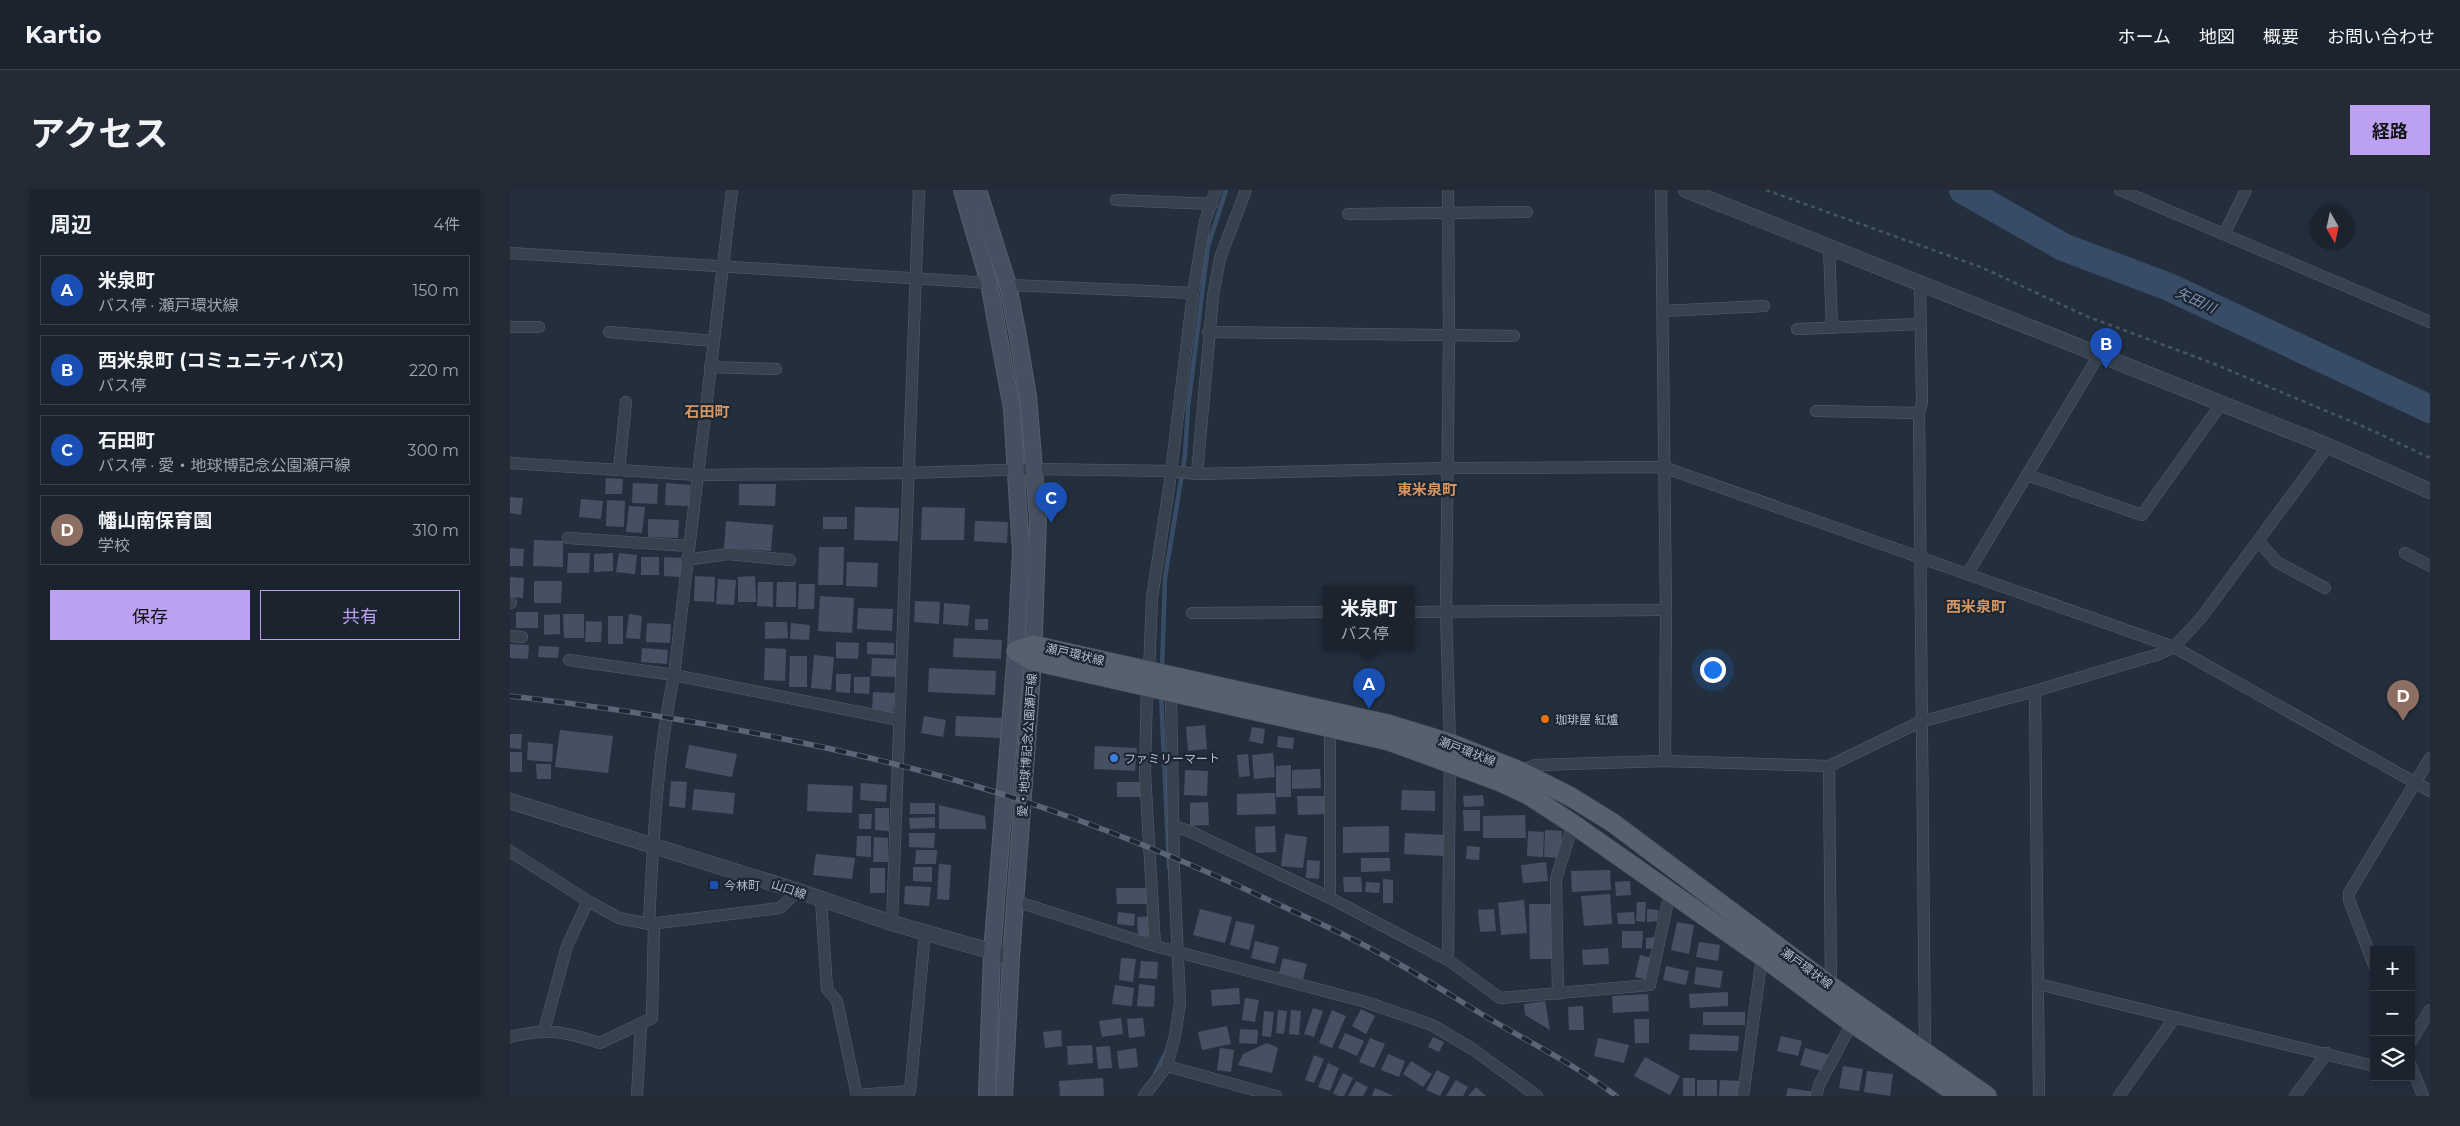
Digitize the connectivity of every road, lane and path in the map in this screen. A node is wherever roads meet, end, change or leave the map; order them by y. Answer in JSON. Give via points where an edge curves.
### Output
{"nodes":[{"id":1,"x":732,"y":190,"type":"edge"},
{"id":2,"x":919,"y":190,"type":"edge"},
{"id":3,"x":962,"y":190,"type":"edge"},
{"id":4,"x":978,"y":190,"type":"edge"},
{"id":5,"x":1216,"y":190,"type":"edge"},
{"id":6,"x":1246,"y":190,"type":"edge"},
{"id":7,"x":1448,"y":190,"type":"edge"},
{"id":8,"x":1661,"y":190,"type":"edge"},
{"id":9,"x":1686,"y":190,"type":"edge"},
{"id":10,"x":1766,"y":190,"type":"edge"},
{"id":11,"x":2120,"y":190,"type":"edge"},
{"id":12,"x":2246,"y":190,"type":"edge"},
{"id":13,"x":1116,"y":200,"type":"dead end"},
{"id":14,"x":1212,"y":204,"type":"junction"},
{"id":15,"x":1448,"y":212,"type":"junction"},
{"id":16,"x":1527,"y":212,"type":"dead end"},
{"id":17,"x":1348,"y":214,"type":"dead end"},
{"id":18,"x":2224,"y":234,"type":"junction"},
{"id":19,"x":1829,"y":245,"type":"junction"},
{"id":20,"x":510,"y":253,"type":"edge"},
{"id":21,"x":722,"y":265,"type":"junction"},
{"id":22,"x":915,"y":278,"type":"junction"},
{"id":23,"x":1920,"y":283,"type":"junction"},
{"id":24,"x":988,"y":284,"type":"junction"},
{"id":25,"x":1008,"y":285,"type":"junction"},
{"id":26,"x":1193,"y":293,"type":"junction"},
{"id":27,"x":1764,"y":306,"type":"dead end"},
{"id":28,"x":1663,"y":311,"type":"junction"},
{"id":29,"x":2430,"y":322,"type":"edge"},
{"id":30,"x":1920,"y":324,"type":"junction"},
{"id":31,"x":510,"y":327,"type":"edge"},
{"id":32,"x":539,"y":327,"type":"dead end"},
{"id":33,"x":1832,"y":328,"type":"junction"},
{"id":34,"x":1797,"y":330,"type":"dead end"},
{"id":35,"x":609,"y":332,"type":"dead end"},
{"id":36,"x":1208,"y":332,"type":"junction"},
{"id":37,"x":1449,"y":336,"type":"junction"},
{"id":38,"x":1514,"y":336,"type":"dead end"},
{"id":39,"x":713,"y":341,"type":"junction"},
{"id":40,"x":2099,"y":355,"type":"junction"},
{"id":41,"x":710,"y":367,"type":"junction"},
{"id":42,"x":776,"y":369,"type":"dead end"},
{"id":43,"x":626,"y":402,"type":"dead end"},
{"id":44,"x":2221,"y":404,"type":"junction"},
{"id":45,"x":1816,"y":411,"type":"dead end"},
{"id":46,"x":1918,"y":413,"type":"junction"},
{"id":47,"x":2328,"y":446,"type":"junction"},
{"id":48,"x":2430,"y":458,"type":"edge"},
{"id":49,"x":510,"y":463,"type":"edge"},
{"id":50,"x":1663,"y":466,"type":"junction"},
{"id":51,"x":1447,"y":468,"type":"junction"},
{"id":52,"x":1034,"y":469,"type":"junction"},
{"id":53,"x":619,"y":470,"type":"junction"},
{"id":54,"x":1015,"y":470,"type":"junction"},
{"id":55,"x":1171,"y":471,"type":"junction"},
{"id":56,"x":907,"y":473,"type":"junction"},
{"id":57,"x":1197,"y":474,"type":"junction"},
{"id":58,"x":698,"y":475,"type":"junction"},
{"id":59,"x":2027,"y":475,"type":"junction"},
{"id":60,"x":2430,"y":491,"type":"edge"},
{"id":61,"x":568,"y":538,"type":"dead end"},
{"id":62,"x":2258,"y":541,"type":"junction"},
{"id":63,"x":688,"y":546,"type":"junction"},
{"id":64,"x":2405,"y":553,"type":"dead end"},
{"id":65,"x":1921,"y":557,"type":"junction"},
{"id":66,"x":686,"y":560,"type":"junction"},
{"id":67,"x":790,"y":560,"type":"dead end"},
{"id":68,"x":2430,"y":566,"type":"edge"},
{"id":69,"x":1968,"y":573,"type":"junction"},
{"id":70,"x":2325,"y":588,"type":"dead end"},
{"id":71,"x":1666,"y":610,"type":"junction"},
{"id":72,"x":1323,"y":612,"type":"edge"},
{"id":73,"x":1415,"y":612,"type":"edge"},
{"id":74,"x":1446,"y":612,"type":"junction"},
{"id":75,"x":1192,"y":613,"type":"dead end"},
{"id":76,"x":510,"y":636,"type":"edge"},
{"id":77,"x":522,"y":637,"type":"dead end"},
{"id":78,"x":2174,"y":647,"type":"junction"},
{"id":79,"x":1027,"y":653,"type":"junction"},
{"id":80,"x":569,"y":660,"type":"dead end"},
{"id":81,"x":674,"y":674,"type":"junction"},
{"id":82,"x":1148,"y":678,"type":"junction"},
{"id":83,"x":2036,"y":691,"type":"junction"},
{"id":84,"x":1171,"y":694,"type":"junction"},
{"id":85,"x":899,"y":720,"type":"junction"},
{"id":86,"x":1920,"y":722,"type":"junction"},
{"id":87,"x":1330,"y":728,"type":"junction"},
{"id":88,"x":1450,"y":743,"type":"junction"},
{"id":89,"x":2430,"y":758,"type":"edge"},
{"id":90,"x":1665,"y":761,"type":"junction"},
{"id":91,"x":1449,"y":762,"type":"junction"},
{"id":92,"x":1829,"y":766,"type":"junction"},
{"id":93,"x":1520,"y":771,"type":"junction"},
{"id":94,"x":2416,"y":783,"type":"junction"},
{"id":95,"x":2430,"y":791,"type":"edge"},
{"id":96,"x":510,"y":801,"type":"edge"},
{"id":97,"x":1573,"y":824,"type":"junction"},
{"id":98,"x":1173,"y":826,"type":"junction"},
{"id":99,"x":652,"y":846,"type":"junction"},
{"id":100,"x":510,"y":851,"type":"edge"},
{"id":101,"x":798,"y":891,"type":"junction"},
{"id":102,"x":1670,"y":892,"type":"junction"},
{"id":103,"x":1330,"y":898,"type":"junction"},
{"id":104,"x":820,"y":900,"type":"junction"},
{"id":105,"x":588,"y":901,"type":"junction"},
{"id":106,"x":1015,"y":901,"type":"junction"},
{"id":107,"x":651,"y":924,"type":"junction"},
{"id":108,"x":892,"y":924,"type":"junction"},
{"id":109,"x":925,"y":933,"type":"junction"},
{"id":110,"x":1155,"y":946,"type":"junction"},
{"id":111,"x":1179,"y":952,"type":"junction"},
{"id":112,"x":992,"y":953,"type":"junction"},
{"id":113,"x":2370,"y":955,"type":"edge"},
{"id":114,"x":1011,"y":957,"type":"junction"},
{"id":115,"x":1762,"y":957,"type":"junction"},
{"id":116,"x":1448,"y":960,"type":"junction"},
{"id":117,"x":2038,"y":984,"type":"junction"},
{"id":118,"x":1831,"y":986,"type":"junction"},
{"id":119,"x":1558,"y":994,"type":"junction"},
{"id":120,"x":2430,"y":1010,"type":"edge"},
{"id":121,"x":2175,"y":1017,"type":"junction"},
{"id":122,"x":1852,"y":1023,"type":"junction"},
{"id":123,"x":641,"y":1025,"type":"junction"},
{"id":124,"x":544,"y":1031,"type":"junction"},
{"id":125,"x":2414,"y":1036,"type":"edge"},
{"id":126,"x":510,"y":1037,"type":"edge"},
{"id":127,"x":1925,"y":1053,"type":"junction"},
{"id":128,"x":2327,"y":1053,"type":"junction"},
{"id":129,"x":2370,"y":1065,"type":"edge"},
{"id":130,"x":1166,"y":1066,"type":"junction"},
{"id":131,"x":2415,"y":1079,"type":"edge"},
{"id":132,"x":637,"y":1096,"type":"edge"},
{"id":133,"x":857,"y":1096,"type":"edge"},
{"id":134,"x":987,"y":1096,"type":"edge"},
{"id":135,"x":1004,"y":1096,"type":"edge"},
{"id":136,"x":1144,"y":1096,"type":"edge"},
{"id":137,"x":1276,"y":1096,"type":"edge"},
{"id":138,"x":1537,"y":1096,"type":"edge"},
{"id":139,"x":1743,"y":1096,"type":"edge"},
{"id":140,"x":1816,"y":1096,"type":"edge"},
{"id":141,"x":1960,"y":1096,"type":"edge"},
{"id":142,"x":1987,"y":1096,"type":"edge"},
{"id":143,"x":2039,"y":1096,"type":"edge"},
{"id":144,"x":2120,"y":1096,"type":"edge"},
{"id":145,"x":2295,"y":1096,"type":"edge"},
{"id":146,"x":2423,"y":1096,"type":"edge"}],
"edges":[{"from":1,"to":21,"type":"street"},
{"from":2,"to":22,"type":"street"},
{"from":3,"to":24,"type":"main road","name":"愛・地球博記念公園瀬戸線"},
{"from":4,"to":25,"type":"main road","name":"愛・地球博記念公園瀬戸線"},
{"from":5,"to":14,"type":"street"},
{"from":6,"to":36,"type":"street","via":[[1220,258]]},
{"from":7,"to":15,"type":"street"},
{"from":8,"to":28,"type":"street"},
{"from":9,"to":19,"type":"street"},
{"from":10,"to":48,"type":"path","via":[[1983,268],[2086,316],[2212,363]]},
{"from":11,"to":18,"type":"street"},
{"from":12,"to":18,"type":"street"},
{"from":13,"to":14,"type":"street"},
{"from":14,"to":26,"type":"street","via":[[1205,221]]},
{"from":15,"to":16,"type":"street"},
{"from":15,"to":17,"type":"street"},
{"from":15,"to":37,"type":"street"},
{"from":18,"to":29,"type":"street"},
{"from":19,"to":23,"type":"street"},
{"from":19,"to":33,"type":"street"},
{"from":20,"to":21,"type":"street"},
{"from":21,"to":22,"type":"street"},
{"from":21,"to":39,"type":"street"},
{"from":22,"to":24,"type":"street"},
{"from":22,"to":56,"type":"street"},
{"from":23,"to":30,"type":"street"},
{"from":23,"to":40,"type":"street"},
{"from":24,"to":54,"type":"main road","name":"愛・地球博記念公園瀬戸線","via":[[1012,409]]},
{"from":25,"to":26,"type":"street"},
{"from":25,"to":52,"type":"main road","name":"愛・地球博記念公園瀬戸線","via":[[1028,396]]},
{"from":26,"to":55,"type":"street"},
{"from":27,"to":28,"type":"street"},
{"from":28,"to":50,"type":"street"},
{"from":30,"to":33,"type":"street"},
{"from":30,"to":46,"type":"street","via":[[1922,403]]},
{"from":31,"to":32,"type":"street"},
{"from":33,"to":34,"type":"street"},
{"from":35,"to":39,"type":"street"},
{"from":36,"to":37,"type":"street"},
{"from":36,"to":57,"type":"street"},
{"from":37,"to":38,"type":"street"},
{"from":37,"to":51,"type":"street"},
{"from":39,"to":41,"type":"street"},
{"from":40,"to":44,"type":"street"},
{"from":40,"to":59,"type":"street"},
{"from":41,"to":42,"type":"street"},
{"from":41,"to":58,"type":"street"},
{"from":43,"to":53,"type":"street"},
{"from":44,"to":47,"type":"street"},
{"from":44,"to":59,"type":"street","via":[[2142,515]]},
{"from":45,"to":46,"type":"street"},
{"from":46,"to":65,"type":"street"},
{"from":47,"to":60,"type":"street"},
{"from":47,"to":62,"type":"street"},
{"from":49,"to":53,"type":"street"},
{"from":50,"to":51,"type":"street"},
{"from":50,"to":65,"type":"street"},
{"from":50,"to":71,"type":"street"},
{"from":51,"to":57,"type":"street"},
{"from":51,"to":74,"type":"street"},
{"from":52,"to":54,"type":"street"},
{"from":52,"to":55,"type":"street"},
{"from":52,"to":79,"type":"main road","name":"愛・地球博記念公園瀬戸線","via":[[1038,518]]},
{"from":53,"to":58,"type":"street"},
{"from":54,"to":56,"type":"street"},
{"from":54,"to":79,"type":"main road","name":"愛・地球博記念公園瀬戸線"},
{"from":55,"to":57,"type":"street"},
{"from":55,"to":82,"type":"street","via":[[1152,598]]},
{"from":56,"to":58,"type":"street"},
{"from":56,"to":85,"type":"street"},
{"from":58,"to":63,"type":"street"},
{"from":59,"to":69,"type":"street"},
{"from":61,"to":63,"type":"street"},
{"from":62,"to":70,"type":"street","via":[[2277,562]]},
{"from":62,"to":78,"type":"street","via":[[2201,618]]},
{"from":63,"to":66,"type":"street"},
{"from":64,"to":68,"type":"street"},
{"from":65,"to":69,"type":"street"},
{"from":65,"to":86,"type":"street"},
{"from":66,"to":67,"type":"street","via":[[728,554]]},
{"from":66,"to":81,"type":"street"},
{"from":69,"to":78,"type":"street"},
{"from":71,"to":74,"type":"street"},
{"from":71,"to":90,"type":"street"},
{"from":72,"to":75,"type":"street"},
{"from":73,"to":74,"type":"street"},
{"from":74,"to":88,"type":"street"},
{"from":76,"to":77,"type":"street"},
{"from":78,"to":83,"type":"street"},
{"from":78,"to":94,"type":"street"},
{"from":79,"to":82,"type":"main road","name":"瀬戸環状線"},
{"from":79,"to":106,"type":"main road","name":"愛・地球博記念公園瀬戸線"},
{"from":79,"to":112,"type":"main road","name":"愛・地球博記念公園瀬戸線"},
{"from":80,"to":81,"type":"street"},
{"from":81,"to":85,"type":"street"},
{"from":81,"to":99,"type":"street","via":[[664,726]]},
{"from":82,"to":84,"type":"main road","name":"瀬戸環状線"},
{"from":82,"to":88,"type":"main road","name":"瀬戸環状線","via":[[1388,724]]},
{"from":82,"to":110,"type":"street","via":[[1145,774]]},
{"from":83,"to":86,"type":"street"},
{"from":83,"to":117,"type":"street"},
{"from":84,"to":87,"type":"main road","name":"瀬戸環状線"},
{"from":84,"to":98,"type":"street"},
{"from":85,"to":108,"type":"street"},
{"from":86,"to":92,"type":"street"},
{"from":86,"to":127,"type":"street"},
{"from":87,"to":91,"type":"main road","name":"瀬戸環状線","via":[[1389,741]]},
{"from":87,"to":103,"type":"street"},
{"from":88,"to":91,"type":"street"},
{"from":88,"to":93,"type":"main road","name":"瀬戸環状線"},
{"from":89,"to":94,"type":"street"},
{"from":90,"to":92,"type":"street"},
{"from":90,"to":93,"type":"street","via":[[1535,765]]},
{"from":91,"to":97,"type":"main road","name":"瀬戸環状線","via":[[1530,796]]},
{"from":91,"to":116,"type":"street"},
{"from":92,"to":118,"type":"street"},
{"from":93,"to":118,"type":"main road","name":"瀬戸環状線","via":[[1613,823]]},
{"from":94,"to":95,"type":"street"},
{"from":94,"to":113,"type":"street","via":[[2349,894]]},
{"from":96,"to":99,"type":"street","name":"山口線"},
{"from":97,"to":102,"type":"main road","name":"瀬戸環状線"},
{"from":97,"to":119,"type":"street","via":[[1556,879]]},
{"from":98,"to":103,"type":"street"},
{"from":98,"to":111,"type":"street"},
{"from":99,"to":101,"type":"street","name":"山口線"},
{"from":99,"to":107,"type":"street"},
{"from":100,"to":105,"type":"street"},
{"from":101,"to":104,"type":"street","name":"山口線"},
{"from":101,"to":107,"type":"street","via":[[780,908]]},
{"from":102,"to":115,"type":"main road","name":"瀬戸環状線"},
{"from":102,"to":119,"type":"street","via":[[1650,985]]},
{"from":103,"to":116,"type":"street"},
{"from":104,"to":108,"type":"street","name":"山口線"},
{"from":104,"to":133,"type":"street","via":[[827,989],[838,1001]]},
{"from":105,"to":107,"type":"street","via":[[619,918]]},
{"from":105,"to":124,"type":"street","via":[[567,946]]},
{"from":106,"to":110,"type":"street"},
{"from":106,"to":114,"type":"main road","name":"愛・地球博記念公園瀬戸線"},
{"from":107,"to":123,"type":"street","via":[[652,1018]]},
{"from":108,"to":109,"type":"street","name":"山口線"},
{"from":109,"to":112,"type":"street","name":"山口線"},
{"from":109,"to":133,"type":"street","via":[[910,1091]]},
{"from":110,"to":111,"type":"street"},
{"from":111,"to":130,"type":"street","via":[[1180,1003]]},
{"from":111,"to":138,"type":"street","via":[[1366,1002],[1432,1025],[1474,1050]]},
{"from":112,"to":114,"type":"street","name":"山口線"},
{"from":112,"to":134,"type":"main road","name":"愛・地球博記念公園瀬戸線"},
{"from":114,"to":135,"type":"main road","name":"愛・地球博記念公園瀬戸線"},
{"from":115,"to":122,"type":"main road","name":"瀬戸環状線"},
{"from":115,"to":139,"type":"street"},
{"from":116,"to":119,"type":"street","via":[[1500,998]]},
{"from":117,"to":121,"type":"street"},
{"from":117,"to":143,"type":"street"},
{"from":118,"to":127,"type":"main road","name":"瀬戸環状線"},
{"from":120,"to":125,"type":"street"},
{"from":121,"to":128,"type":"street"},
{"from":121,"to":144,"type":"street"},
{"from":122,"to":140,"type":"street"},
{"from":122,"to":141,"type":"main road","name":"瀬戸環状線"},
{"from":123,"to":124,"type":"street","via":[[600,1043],[564,1032]]},
{"from":123,"to":132,"type":"street"},
{"from":124,"to":126,"type":"street"},
{"from":127,"to":142,"type":"main road","name":"瀬戸環状線"},
{"from":128,"to":129,"type":"street"},
{"from":128,"to":145,"type":"street"},
{"from":130,"to":136,"type":"street"},
{"from":130,"to":137,"type":"street"},
{"from":131,"to":146,"type":"street"}]}
